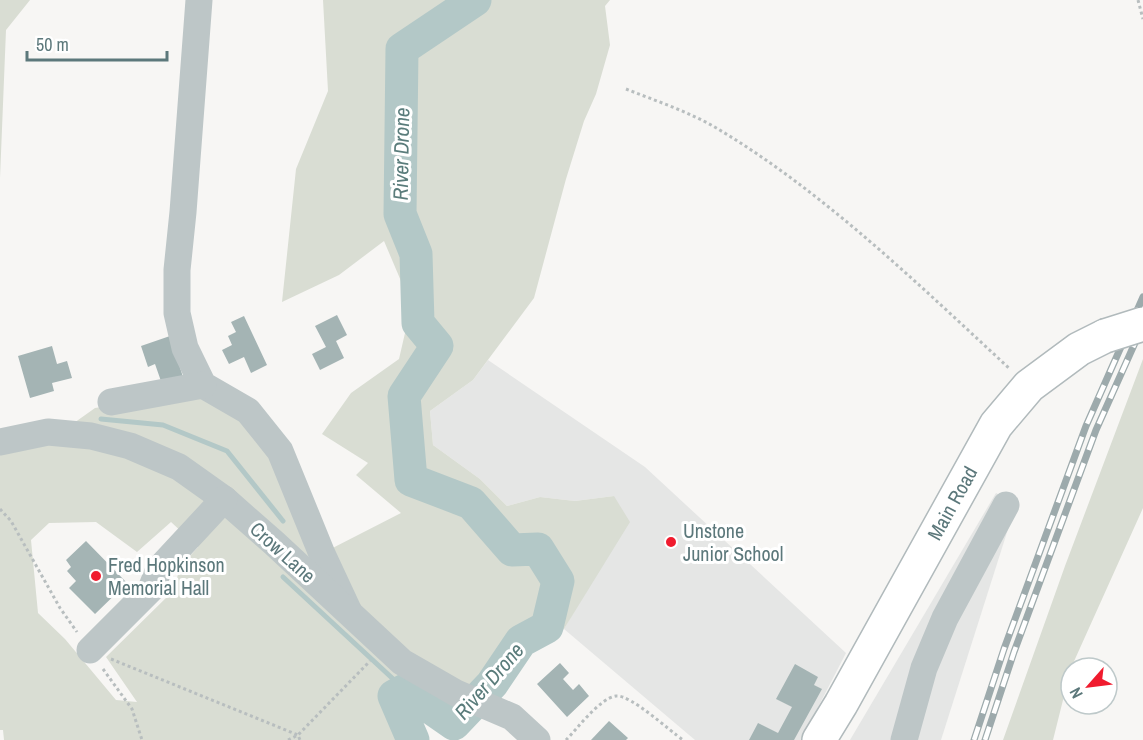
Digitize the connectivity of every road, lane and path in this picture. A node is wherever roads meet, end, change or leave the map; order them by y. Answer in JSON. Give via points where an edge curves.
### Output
{"nodes":[{"id":1,"x":199,"y":0,"type":"edge"},
{"id":2,"x":1138,"y":0,"type":"edge"},
{"id":3,"x":1143,"y":19,"type":"edge"},
{"id":4,"x":626,"y":89,"type":"dead end"},
{"id":5,"x":1143,"y":324,"type":"edge"},
{"id":6,"x":203,"y":385,"type":"junction"},
{"id":7,"x":1029,"y":386,"type":"junction"},
{"id":8,"x":111,"y":402,"type":"dead end"},
{"id":9,"x":0,"y":442,"type":"edge"},
{"id":10,"x":224,"y":499,"type":"junction"},
{"id":11,"x":1006,"y":505,"type":"dead end"},
{"id":12,"x":0,"y":509,"type":"edge"},
{"id":13,"x":349,"y":612,"type":"junction"},
{"id":14,"x":90,"y":650,"type":"junction"},
{"id":15,"x":353,"y":678,"type":"dead end"},
{"id":16,"x":298,"y":735,"type":"junction"},
{"id":17,"x":142,"y":740,"type":"edge"},
{"id":18,"x":288,"y":740,"type":"edge"},
{"id":19,"x":300,"y":740,"type":"edge"},
{"id":20,"x":537,"y":740,"type":"edge"},
{"id":21,"x":566,"y":740,"type":"edge"},
{"id":22,"x":683,"y":740,"type":"edge"},
{"id":23,"x":819,"y":740,"type":"edge"},
{"id":24,"x":904,"y":740,"type":"edge"}],
"edges":[{"from":1,"to":6,"type":"street","via":[[177,270],[177,313],[185,348]]},
{"from":2,"to":3,"type":"path"},
{"from":4,"to":7,"type":"path","via":[[716,128],[772,165],[845,221]]},
{"from":5,"to":7,"type":"main road","name":"Main Road","bridge":true,"via":[[1079,349]]},
{"from":6,"to":8,"type":"street"},
{"from":6,"to":13,"type":"street","via":[[248,411],[280,451]]},
{"from":7,"to":23,"type":"main road","name":"Main Road","via":[[996,424]]},
{"from":9,"to":10,"type":"street","name":"Crow Lane","via":[[48,432],[91,436],[130,446],[179,467]]},
{"from":10,"to":13,"type":"street","name":"Crow Lane"},
{"from":10,"to":14,"type":"street","via":[[159,569],[151,589]]},
{"from":11,"to":24,"type":"street","via":[[945,618],[924,668]]},
{"from":12,"to":14,"type":"path"},
{"from":13,"to":20,"type":"street","name":"Crow Lane","via":[[402,662],[456,693],[512,717]]},
{"from":14,"to":16,"type":"path"},
{"from":14,"to":17,"type":"path","via":[[132,709]]},
{"from":15,"to":16,"type":"path"},
{"from":16,"to":18,"type":"path"},
{"from":16,"to":19,"type":"path"},
{"from":21,"to":22,"type":"path","via":[[601,704],[616,696],[627,699]]}]}
